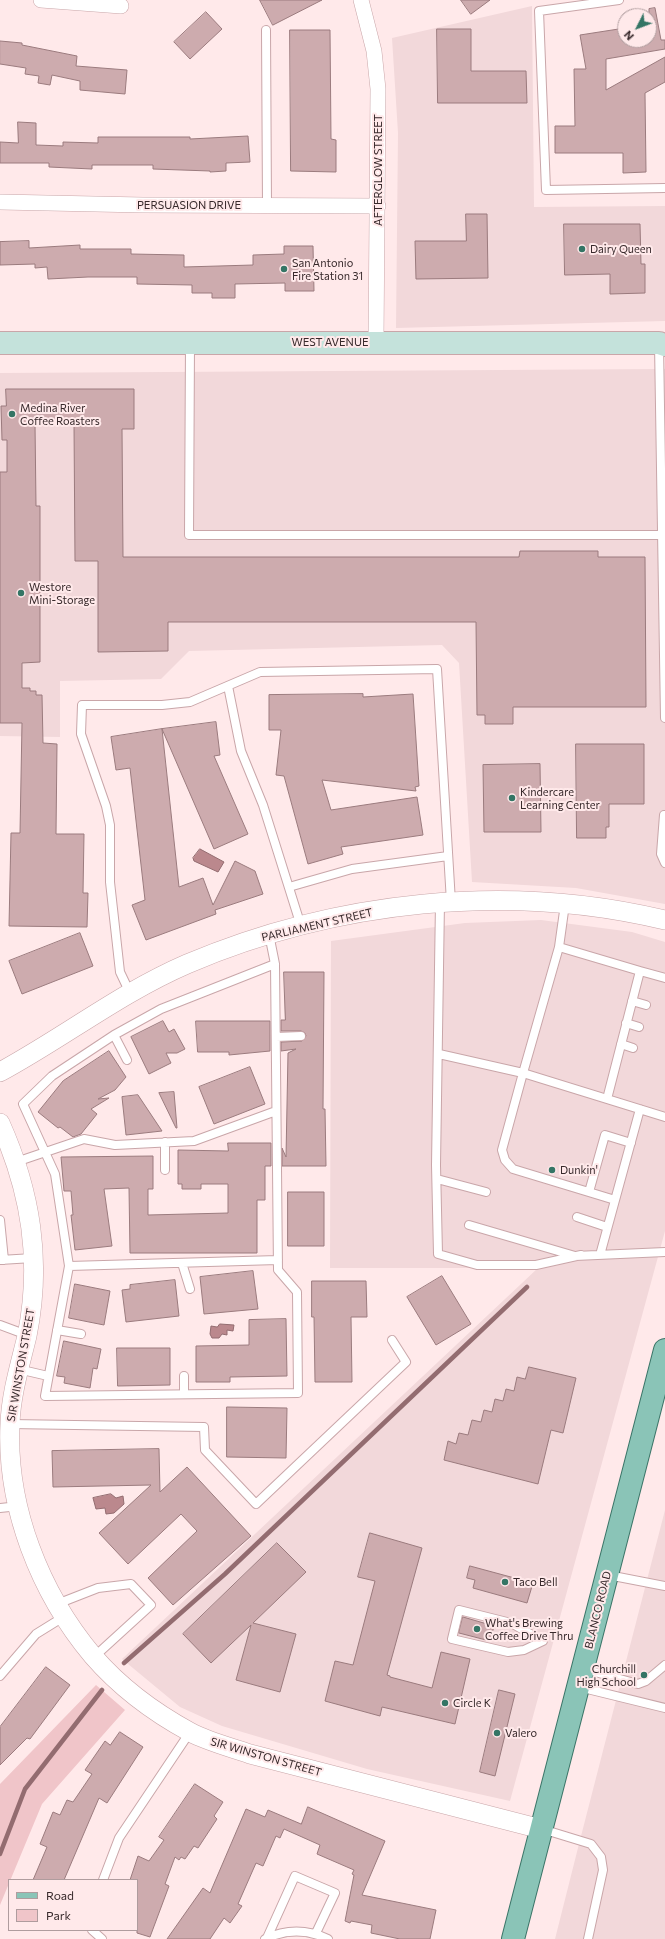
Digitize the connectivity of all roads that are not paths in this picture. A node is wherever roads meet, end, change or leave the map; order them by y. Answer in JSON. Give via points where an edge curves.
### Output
{"nodes":[{"id":1,"x":41,"y":0,"type":"edge"},
{"id":2,"x":361,"y":0,"type":"edge"},
{"id":3,"x":619,"y":0,"type":"edge"},
{"id":4,"x":121,"y":6,"type":"dead end"},
{"id":5,"x":266,"y":30,"type":"dead end"},
{"id":6,"x":665,"y":188,"type":"edge"},
{"id":7,"x":0,"y":202,"type":"edge"},
{"id":8,"x":267,"y":206,"type":"junction"},
{"id":9,"x":378,"y":206,"type":"junction"},
{"id":10,"x":190,"y":342,"type":"junction"},
{"id":11,"x":376,"y":342,"type":"junction"},
{"id":12,"x":0,"y":343,"type":"edge"},
{"id":13,"x":663,"y":343,"type":"edge"},
{"id":14,"x":663,"y":535,"type":"edge"},
{"id":15,"x":228,"y":686,"type":"junction"},
{"id":16,"x":665,"y":718,"type":"edge"},
{"id":17,"x":664,"y":815,"type":"dead end"},
{"id":18,"x":448,"y":856,"type":"junction"},
{"id":19,"x":665,"y":863,"type":"edge"},
{"id":20,"x":289,"y":887,"type":"junction"},
{"id":21,"x":445,"y":902,"type":"junction"},
{"id":22,"x":565,"y":904,"type":"junction"},
{"id":23,"x":665,"y":920,"type":"edge"},
{"id":24,"x":301,"y":926,"type":"junction"},
{"id":25,"x":269,"y":934,"type":"junction"},
{"id":26,"x":559,"y":947,"type":"junction"},
{"id":27,"x":275,"y":964,"type":"junction"},
{"id":28,"x":640,"y":970,"type":"junction"},
{"id":29,"x":665,"y":978,"type":"edge"},
{"id":30,"x":130,"y":993,"type":"junction"},
{"id":31,"x":632,"y":1001,"type":"junction"},
{"id":32,"x":646,"y":1004,"type":"dead end"},
{"id":33,"x":626,"y":1024,"type":"junction"},
{"id":34,"x":639,"y":1027,"type":"dead end"},
{"id":35,"x":114,"y":1035,"type":"junction"},
{"id":36,"x":301,"y":1036,"type":"dead end"},
{"id":37,"x":276,"y":1037,"type":"junction"},
{"id":38,"x":621,"y":1044,"type":"junction"},
{"id":39,"x":633,"y":1048,"type":"dead end"},
{"id":40,"x":439,"y":1054,"type":"junction"},
{"id":41,"x":128,"y":1060,"type":"dead end"},
{"id":42,"x":0,"y":1072,"type":"edge"},
{"id":43,"x":523,"y":1073,"type":"junction"},
{"id":44,"x":607,"y":1099,"type":"junction"},
{"id":45,"x":640,"y":1109,"type":"junction"},
{"id":46,"x":276,"y":1111,"type":"junction"},
{"id":47,"x":665,"y":1115,"type":"edge"},
{"id":48,"x":0,"y":1123,"type":"edge"},
{"id":49,"x":165,"y":1142,"type":"junction"},
{"id":50,"x":631,"y":1143,"type":"junction"},
{"id":51,"x":44,"y":1152,"type":"junction"},
{"id":52,"x":16,"y":1162,"type":"junction"},
{"id":53,"x":165,"y":1170,"type":"dead end"},
{"id":54,"x":437,"y":1179,"type":"junction"},
{"id":55,"x":486,"y":1192,"type":"dead end"},
{"id":56,"x":589,"y":1192,"type":"junction"},
{"id":57,"x":615,"y":1200,"type":"junction"},
{"id":58,"x":577,"y":1217,"type":"dead end"},
{"id":59,"x":0,"y":1220,"type":"edge"},
{"id":60,"x":469,"y":1225,"type":"dead end"},
{"id":61,"x":607,"y":1227,"type":"junction"},
{"id":62,"x":665,"y":1252,"type":"edge"},
{"id":63,"x":581,"y":1255,"type":"junction"},
{"id":64,"x":600,"y":1255,"type":"junction"},
{"id":65,"x":33,"y":1258,"type":"junction"},
{"id":66,"x":2,"y":1260,"type":"edge"},
{"id":67,"x":278,"y":1260,"type":"junction"},
{"id":68,"x":182,"y":1263,"type":"junction"},
{"id":69,"x":69,"y":1266,"type":"junction"},
{"id":70,"x":190,"y":1289,"type":"dead end"},
{"id":71,"x":0,"y":1325,"type":"edge"},
{"id":72,"x":57,"y":1330,"type":"junction"},
{"id":73,"x":81,"y":1334,"type":"dead end"},
{"id":74,"x":27,"y":1335,"type":"junction"},
{"id":75,"x":392,"y":1340,"type":"dead end"},
{"id":76,"x":664,"y":1361,"type":"edge"},
{"id":77,"x":18,"y":1369,"type":"junction"},
{"id":78,"x":48,"y":1376,"type":"junction"},
{"id":79,"x":184,"y":1376,"type":"dead end"},
{"id":80,"x":184,"y":1394,"type":"junction"},
{"id":81,"x":10,"y":1424,"type":"junction"},
{"id":82,"x":6,"y":1461,"type":"edge"},
{"id":83,"x":19,"y":1506,"type":"junction"},
{"id":84,"x":0,"y":1508,"type":"edge"},
{"id":85,"x":607,"y":1575,"type":"junction"},
{"id":86,"x":665,"y":1586,"type":"edge"},
{"id":87,"x":61,"y":1610,"type":"junction"},
{"id":88,"x":524,"y":1650,"type":"joint"},
{"id":89,"x":94,"y":1657,"type":"junction"},
{"id":90,"x":665,"y":1665,"type":"edge"},
{"id":91,"x":0,"y":1676,"type":"edge"},
{"id":92,"x":580,"y":1678,"type":"junction"},
{"id":93,"x":665,"y":1708,"type":"edge"},
{"id":94,"x":190,"y":1732,"type":"junction"},
{"id":95,"x":541,"y":1829,"type":"junction"},
{"id":96,"x":103,"y":1879,"type":"edge"},
{"id":97,"x":93,"y":1931,"type":"edge"},
{"id":98,"x":316,"y":1933,"type":"junction"},
{"id":99,"x":266,"y":1938,"type":"edge"},
{"id":100,"x":102,"y":1939,"type":"edge"},
{"id":101,"x":328,"y":1939,"type":"edge"},
{"id":102,"x":513,"y":1939,"type":"edge"},
{"id":103,"x":588,"y":1939,"type":"edge"}],
"edges":[{"from":1,"to":4,"type":"street"},
{"from":2,"to":9,"type":"street","name":"AFTERGLOW STREET","via":[[374,52],[378,89]]},
{"from":3,"to":6,"type":"lane","via":[[540,11],[546,190]]},
{"from":5,"to":8,"type":"lane"},
{"from":7,"to":8,"type":"street","name":"PERSUASION DRIVE"},
{"from":8,"to":9,"type":"street","name":"PERSUASION DRIVE"},
{"from":9,"to":11,"type":"street","name":"AFTERGLOW STREET"},
{"from":10,"to":11,"type":"main road","name":"WEST AVENUE"},
{"from":10,"to":12,"type":"main road","name":"WEST AVENUE"},
{"from":10,"to":14,"type":"lane","via":[[189,535]]},
{"from":11,"to":13,"type":"main road","name":"WEST AVENUE"},
{"from":13,"to":14,"type":"lane"},
{"from":14,"to":16,"type":"lane"},
{"from":15,"to":18,"type":"lane","via":[[260,672],[437,669]]},
{"from":15,"to":20,"type":"lane","via":[[241,751],[263,805]]},
{"from":15,"to":30,"type":"lane","via":[[190,702],[162,705],[82,705],[81,734],[110,824],[110,882],[120,972]]},
{"from":17,"to":19,"type":"lane","via":[[661,854]]},
{"from":18,"to":20,"type":"lane","via":[[352,869]]},
{"from":18,"to":21,"type":"lane","via":[[449,879]]},
{"from":20,"to":24,"type":"lane"},
{"from":21,"to":22,"type":"street","name":"PARLIAMENT STREET","via":[[494,900]]},
{"from":21,"to":24,"type":"street","name":"PARLIAMENT STREET","via":[[342,916]]},
{"from":21,"to":40,"type":"lane"},
{"from":22,"to":23,"type":"street","name":"PARLIAMENT STREET"},
{"from":22,"to":26,"type":"lane"},
{"from":24,"to":25,"type":"street","name":"PARLIAMENT STREET"},
{"from":25,"to":27,"type":"lane"},
{"from":25,"to":30,"type":"street","name":"PARLIAMENT STREET","via":[[186,964]]},
{"from":26,"to":28,"type":"lane"},
{"from":26,"to":43,"type":"lane"},
{"from":27,"to":35,"type":"lane","via":[[161,1009]]},
{"from":27,"to":37,"type":"lane"},
{"from":28,"to":29,"type":"lane"},
{"from":28,"to":31,"type":"lane"},
{"from":30,"to":42,"type":"street","name":"PARLIAMENT STREET"},
{"from":31,"to":32,"type":"lane"},
{"from":31,"to":33,"type":"lane"},
{"from":33,"to":34,"type":"lane"},
{"from":33,"to":38,"type":"lane"},
{"from":35,"to":41,"type":"lane"},
{"from":35,"to":51,"type":"lane","via":[[52,1076],[23,1104]]},
{"from":36,"to":37,"type":"lane"},
{"from":37,"to":46,"type":"lane"},
{"from":38,"to":39,"type":"lane"},
{"from":38,"to":44,"type":"lane"},
{"from":40,"to":43,"type":"lane"},
{"from":40,"to":54,"type":"lane"},
{"from":43,"to":44,"type":"lane"},
{"from":43,"to":56,"type":"lane","via":[[502,1150],[505,1160],[513,1169]]},
{"from":44,"to":45,"type":"lane"},
{"from":45,"to":47,"type":"lane"},
{"from":45,"to":50,"type":"lane"},
{"from":46,"to":49,"type":"lane","via":[[194,1141]]},
{"from":46,"to":67,"type":"lane"},
{"from":48,"to":52,"type":"street","name":"SIR WINSTON STREET"},
{"from":49,"to":51,"type":"lane","via":[[115,1145],[84,1139]]},
{"from":49,"to":53,"type":"lane"},
{"from":50,"to":56,"type":"lane","via":[[605,1135]]},
{"from":50,"to":57,"type":"lane"},
{"from":51,"to":52,"type":"lane"},
{"from":51,"to":69,"type":"lane","via":[[54,1174]]},
{"from":52,"to":65,"type":"street","name":"SIR WINSTON STREET","via":[[32,1226]]},
{"from":54,"to":55,"type":"lane"},
{"from":54,"to":63,"type":"lane","via":[[438,1254],[476,1265],[536,1265]]},
{"from":56,"to":57,"type":"lane"},
{"from":57,"to":61,"type":"lane"},
{"from":58,"to":61,"type":"lane"},
{"from":59,"to":66,"type":"lane"},
{"from":60,"to":63,"type":"lane","via":[[575,1256]]},
{"from":61,"to":64,"type":"lane"},
{"from":62,"to":64,"type":"lane"},
{"from":63,"to":64,"type":"lane"},
{"from":65,"to":66,"type":"lane"},
{"from":65,"to":74,"type":"street","name":"SIR WINSTON STREET","via":[[33,1286]]},
{"from":67,"to":68,"type":"lane"},
{"from":67,"to":80,"type":"lane","via":[[278,1270],[297,1292],[298,1392]]},
{"from":68,"to":69,"type":"lane"},
{"from":68,"to":70,"type":"lane"},
{"from":69,"to":72,"type":"lane"},
{"from":71,"to":74,"type":"lane"},
{"from":72,"to":73,"type":"lane"},
{"from":72,"to":78,"type":"lane"},
{"from":74,"to":77,"type":"street","name":"SIR WINSTON STREET"},
{"from":75,"to":81,"type":"lane","via":[[406,1362],[256,1504],[205,1450],[204,1427]]},
{"from":76,"to":85,"type":"main road","name":"BLANCO ROAD"},
{"from":77,"to":78,"type":"lane"},
{"from":77,"to":81,"type":"street","name":"SIR WINSTON STREET"},
{"from":78,"to":80,"type":"lane","via":[[45,1396]]},
{"from":79,"to":80,"type":"lane"},
{"from":81,"to":82,"type":"street","name":"SIR WINSTON STREET"},
{"from":82,"to":83,"type":"street","name":"SIR WINSTON STREET"},
{"from":83,"to":84,"type":"lane"},
{"from":83,"to":87,"type":"street","name":"SIR WINSTON STREET","via":[[36,1562]]},
{"from":85,"to":86,"type":"lane"},
{"from":85,"to":92,"type":"main road","name":"BLANCO ROAD"},
{"from":87,"to":89,"type":"street","name":"SIR WINSTON STREET"},
{"from":87,"to":89,"type":"lane","via":[[98,1588],[131,1584],[151,1605]]},
{"from":87,"to":91,"type":"lane","via":[[36,1634]]},
{"from":88,"to":88,"type":"lane","via":[[543,1641],[511,1623],[459,1610],[452,1639],[508,1652]]},
{"from":89,"to":94,"type":"street","name":"SIR WINSTON STREET","via":[[141,1700]]},
{"from":90,"to":92,"type":"lane","via":[[646,1681],[638,1684]]},
{"from":92,"to":93,"type":"lane"},
{"from":92,"to":95,"type":"main road","name":"BLANCO ROAD"},
{"from":94,"to":95,"type":"street","name":"SIR WINSTON STREET","via":[[250,1754]]},
{"from":94,"to":96,"type":"lane","via":[[119,1838]]},
{"from":95,"to":102,"type":"main road","name":"BLANCO ROAD"},
{"from":95,"to":103,"type":"lane","via":[[591,1844],[601,1858],[603,1870]]},
{"from":97,"to":100,"type":"lane"},
{"from":98,"to":99,"type":"lane","via":[[287,1932]]},
{"from":98,"to":99,"type":"lane","via":[[335,1893],[295,1876]]},
{"from":98,"to":101,"type":"lane"}]}
